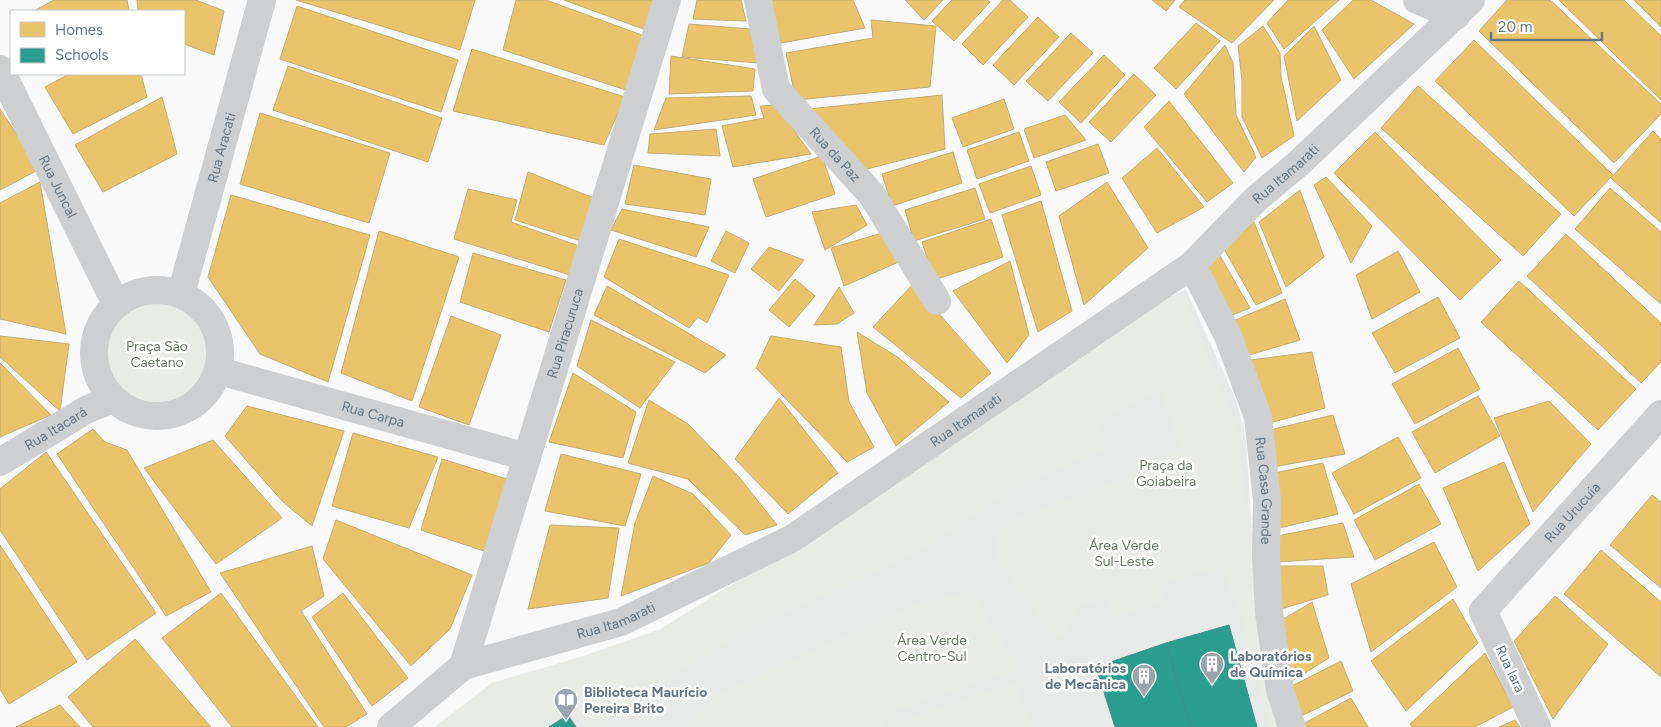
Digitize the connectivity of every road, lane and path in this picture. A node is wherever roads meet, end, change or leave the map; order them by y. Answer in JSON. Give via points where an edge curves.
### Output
{"nodes":[{"id":1,"x":262,"y":0,"type":"edge"},
{"id":2,"x":667,"y":0,"type":"edge"},
{"id":3,"x":758,"y":0,"type":"edge"},
{"id":4,"x":1417,"y":0,"type":"edge"},
{"id":5,"x":1463,"y":8,"type":"edge"},
{"id":6,"x":0,"y":69,"type":"edge"},
{"id":7,"x":1192,"y":265,"type":"junction"},
{"id":8,"x":181,"y":294,"type":"junction"},
{"id":9,"x":937,"y":301,"type":"dead end"},
{"id":10,"x":116,"y":304,"type":"junction"},
{"id":11,"x":219,"y":371,"type":"junction"},
{"id":12,"x":113,"y":399,"type":"junction"},
{"id":13,"x":1661,"y":414,"type":"edge"},
{"id":14,"x":527,"y":457,"type":"junction"},
{"id":15,"x":0,"y":462,"type":"edge"},
{"id":16,"x":1483,"y":611,"type":"joint"},
{"id":17,"x":463,"y":666,"type":"junction"},
{"id":18,"x":391,"y":727,"type":"edge"},
{"id":19,"x":1292,"y":727,"type":"edge"},
{"id":20,"x":1537,"y":727,"type":"edge"}],
"edges":[{"from":1,"to":8,"type":"street","name":"Rua Aracati"},
{"from":2,"to":14,"type":"street","name":"Rua Piracuruca"},
{"from":3,"to":9,"type":"street","name":"Rua da Paz","via":[[776,89],[872,195]]},
{"from":4,"to":5,"type":"street"},
{"from":5,"to":7,"type":"street","name":"Rua Itamarati","via":[[1299,163],[1256,199]]},
{"from":6,"to":10,"type":"street","name":"Rua Juncal"},
{"from":7,"to":17,"type":"street","name":"Rua Itamarati","via":[[793,538],[621,622]]},
{"from":7,"to":19,"type":"street","name":"Rua Casa Grande","via":[[1228,336],[1258,416],[1267,500],[1269,612],[1280,690]]},
{"from":8,"to":10,"type":"street","via":[[147,290]]},
{"from":8,"to":11,"type":"street","via":[[198,304],[218,334],[221,352]]},
{"from":10,"to":12,"type":"street","via":[[102,321],[95,340],[94,362],[100,382]]},
{"from":11,"to":12,"type":"street","via":[[209,390],[194,406],[174,415],[143,415]]},
{"from":11,"to":14,"type":"street","name":"Rua Carpa"},
{"from":12,"to":15,"type":"street","name":"Rua Itacará","via":[[86,410]]},
{"from":13,"to":16,"type":"street","name":"Rua Urucuia"},
{"from":14,"to":17,"type":"street","name":"Rua Piracuruca"},
{"from":16,"to":20,"type":"street","name":"Rua Iara"},
{"from":17,"to":18,"type":"street","name":"Rua Itamarati"}]}
